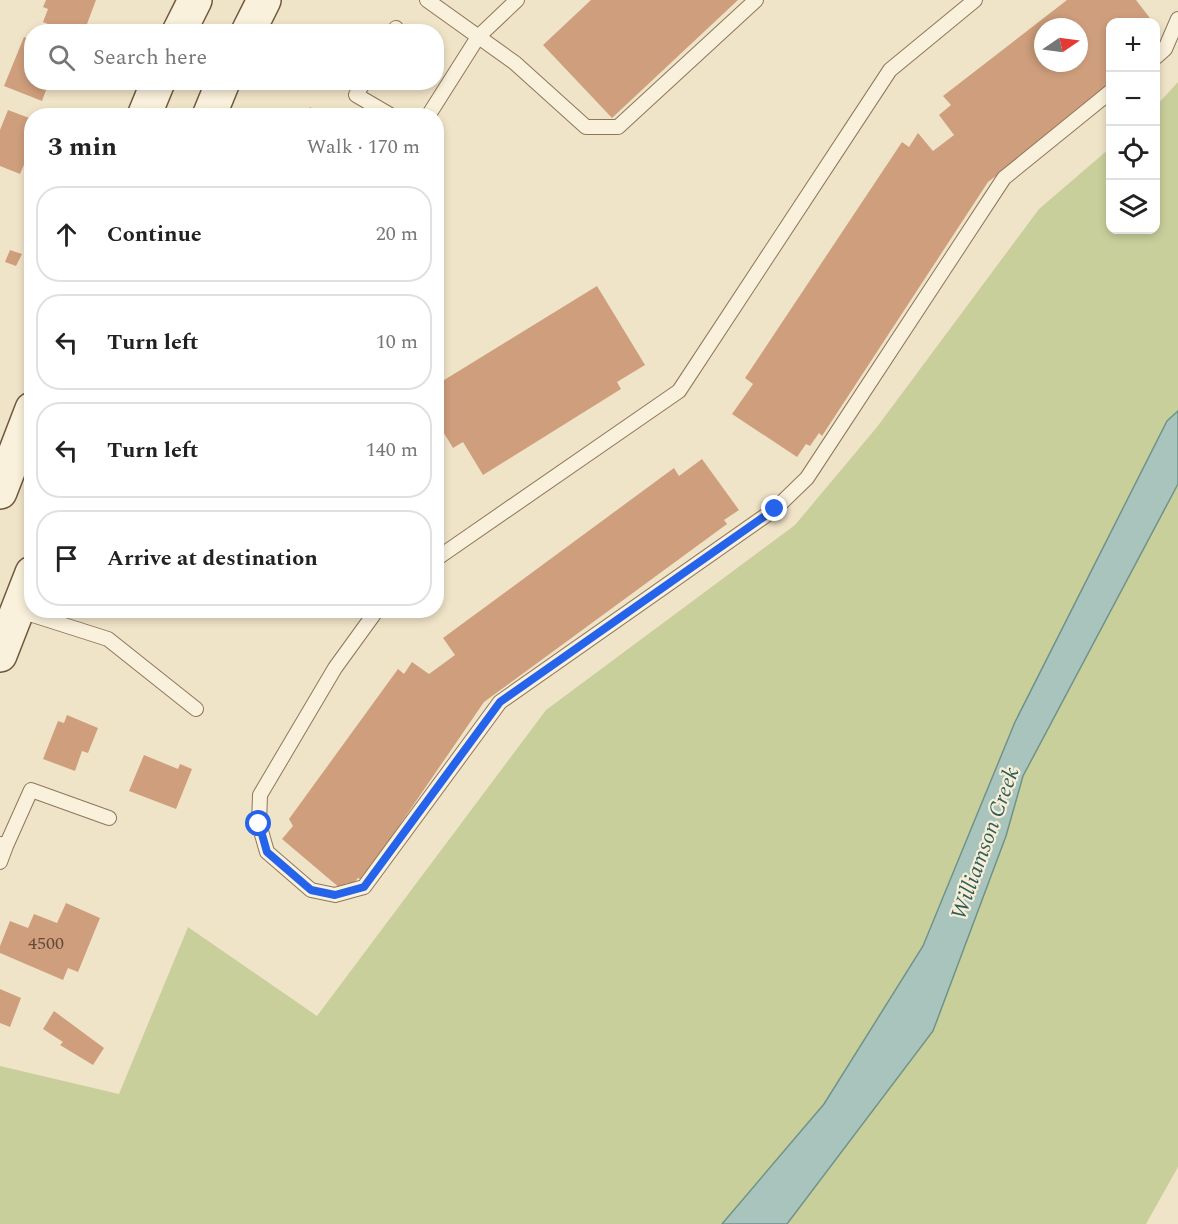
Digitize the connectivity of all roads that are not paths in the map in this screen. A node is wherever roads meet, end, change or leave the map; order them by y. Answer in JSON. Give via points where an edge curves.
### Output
{"nodes":[{"id":1,"x":195,"y":0,"type":"edge"},
{"id":2,"x":264,"y":0,"type":"edge"},
{"id":3,"x":427,"y":0,"type":"edge"},
{"id":4,"x":517,"y":0,"type":"edge"},
{"id":5,"x":756,"y":0,"type":"edge"},
{"id":6,"x":975,"y":0,"type":"edge"},
{"id":7,"x":1178,"y":19,"type":"edge"},
{"id":8,"x":182,"y":24,"type":"edge"},
{"id":9,"x":252,"y":24,"type":"edge"},
{"id":10,"x":478,"y":37,"type":"junction"},
{"id":11,"x":1160,"y":53,"type":"edge"},
{"id":12,"x":155,"y":90,"type":"edge"},
{"id":13,"x":220,"y":90,"type":"edge"},
{"id":14,"x":359,"y":90,"type":"edge"},
{"id":15,"x":1106,"y":96,"type":"edge"},
{"id":16,"x":147,"y":108,"type":"edge"},
{"id":17,"x":212,"y":108,"type":"edge"},
{"id":18,"x":378,"y":108,"type":"edge"},
{"id":19,"x":433,"y":108,"type":"edge"},
{"id":20,"x":24,"y":430,"type":"edge"},
{"id":21,"x":0,"y":492,"type":"edge"},
{"id":22,"x":444,"y":553,"type":"edge"},
{"id":23,"x":24,"y":593,"type":"edge"},
{"id":24,"x":17,"y":610,"type":"junction"},
{"id":25,"x":24,"y":612,"type":"edge"},
{"id":26,"x":42,"y":618,"type":"edge"},
{"id":27,"x":371,"y":618,"type":"edge"},
{"id":28,"x":0,"y":655,"type":"edge"},
{"id":29,"x":196,"y":709,"type":"dead end"},
{"id":30,"x":109,"y":818,"type":"dead end"},
{"id":31,"x":3,"y":845,"type":"edge"},
{"id":32,"x":0,"y":862,"type":"edge"}],
"edges":[{"from":1,"to":8,"type":"main road"},
{"from":2,"to":9,"type":"main road"},
{"from":3,"to":10,"type":"lane"},
{"from":4,"to":10,"type":"lane"},
{"from":5,"to":10,"type":"lane","via":[[618,128],[586,127],[514,63]]},
{"from":6,"to":22,"type":"lane","via":[[890,70],[679,391]]},
{"from":7,"to":11,"type":"lane"},
{"from":10,"to":19,"type":"lane"},
{"from":12,"to":16,"type":"main road"},
{"from":13,"to":17,"type":"main road"},
{"from":14,"to":18,"type":"lane","via":[[356,95]]},
{"from":15,"to":27,"type":"lane","via":[[1004,178],[807,478],[775,509],[500,702],[364,887],[335,895],[311,890],[267,852],[259,824],[260,795],[335,668]]},
{"from":20,"to":21,"type":"main road"},
{"from":23,"to":24,"type":"main road"},
{"from":24,"to":25,"type":"lane"},
{"from":24,"to":28,"type":"main road"},
{"from":26,"to":29,"type":"lane","via":[[108,639]]},
{"from":30,"to":31,"type":"lane","via":[[31,790]]},
{"from":31,"to":32,"type":"lane"}]}
